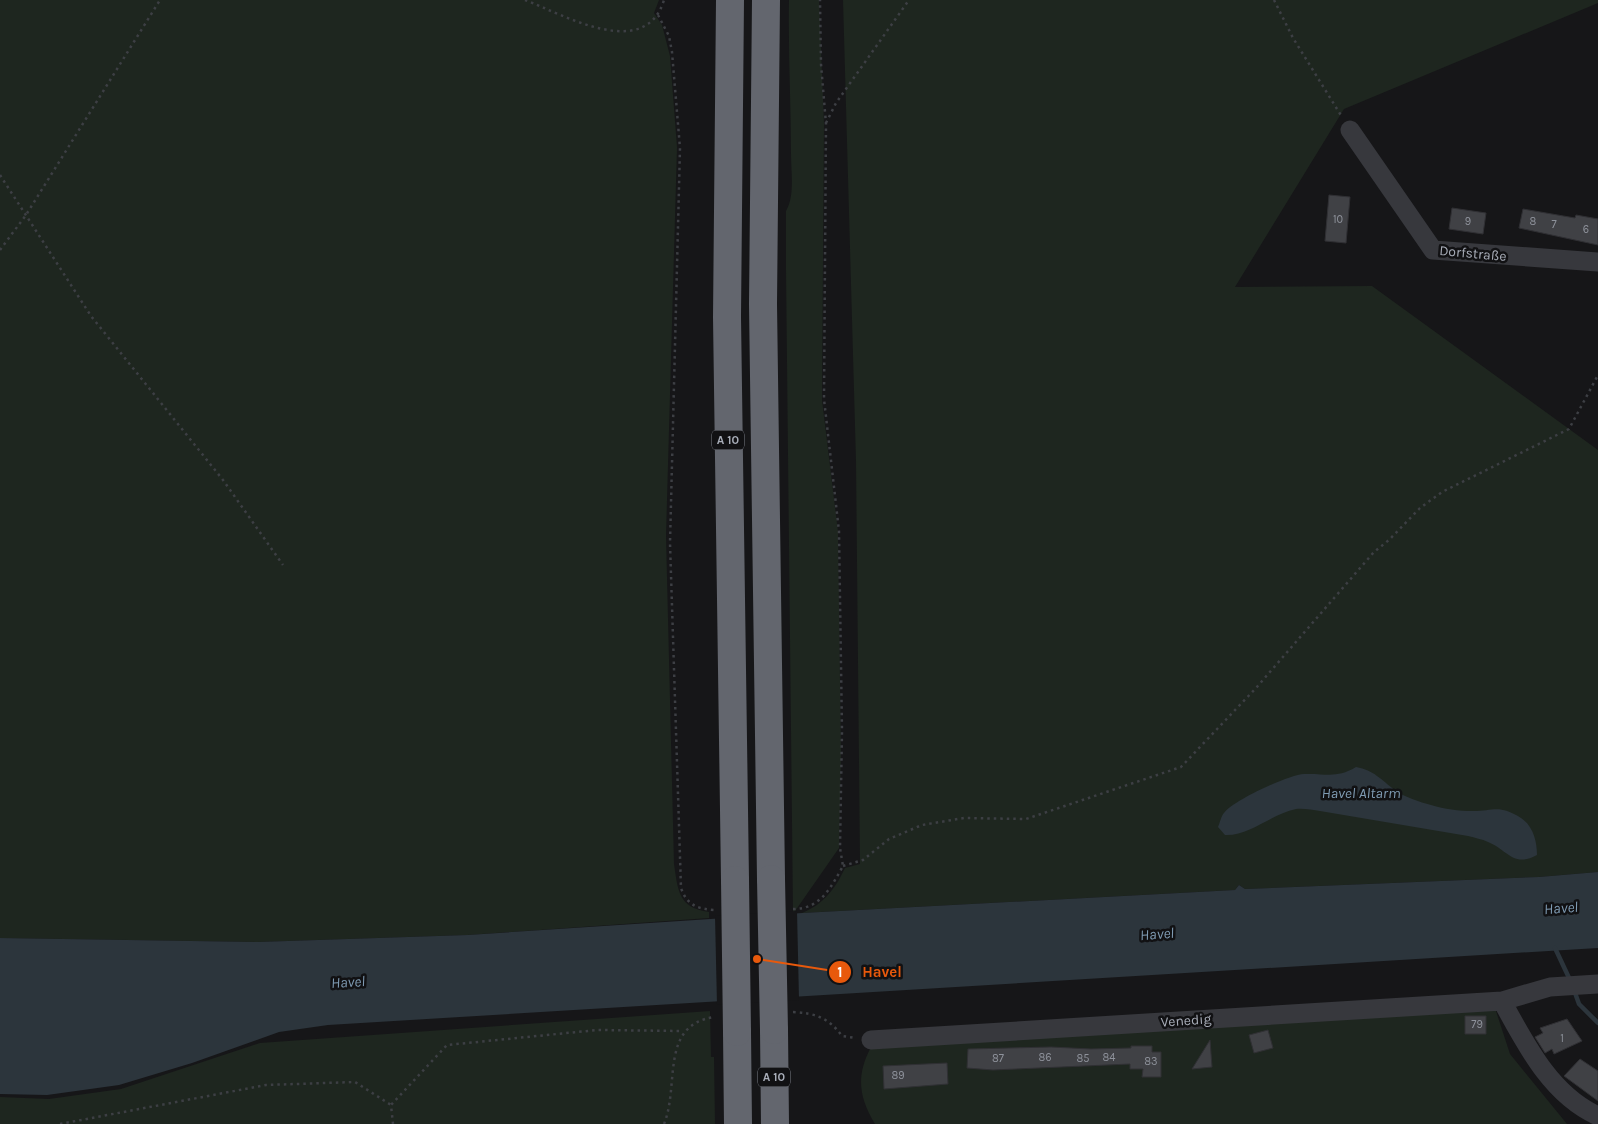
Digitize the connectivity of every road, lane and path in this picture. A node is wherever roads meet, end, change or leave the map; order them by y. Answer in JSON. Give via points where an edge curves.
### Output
{"nodes":[{"id":1,"x":160,"y":0,"type":"edge"},
{"id":2,"x":525,"y":0,"type":"edge"},
{"id":3,"x":664,"y":0,"type":"edge"},
{"id":4,"x":730,"y":0,"type":"edge"},
{"id":5,"x":766,"y":0,"type":"edge"},
{"id":6,"x":820,"y":0,"type":"edge"},
{"id":7,"x":909,"y":0,"type":"edge"},
{"id":8,"x":1274,"y":0,"type":"edge"},
{"id":9,"x":658,"y":15,"type":"junction"},
{"id":10,"x":826,"y":124,"type":"junction"},
{"id":11,"x":1350,"y":130,"type":"joint"},
{"id":12,"x":0,"y":175,"type":"edge"},
{"id":13,"x":26,"y":215,"type":"junction"},
{"id":14,"x":0,"y":250,"type":"edge"},
{"id":15,"x":1598,"y":262,"type":"edge"},
{"id":16,"x":1598,"y":375,"type":"edge"},
{"id":17,"x":283,"y":564,"type":"dead end"},
{"id":18,"x":843,"y":866,"type":"junction"},
{"id":19,"x":791,"y":909,"type":"dead end"},
{"id":20,"x":724,"y":910,"type":"dead end"},
{"id":21,"x":1594,"y":985,"type":"edge"},
{"id":22,"x":1502,"y":1001,"type":"junction"},
{"id":23,"x":871,"y":1040,"type":"dead end"},
{"id":24,"x":391,"y":1105,"type":"junction"},
{"id":25,"x":1598,"y":1116,"type":"edge"},
{"id":26,"x":60,"y":1124,"type":"edge"},
{"id":27,"x":393,"y":1124,"type":"edge"},
{"id":28,"x":664,"y":1124,"type":"edge"},
{"id":29,"x":738,"y":1124,"type":"edge"},
{"id":30,"x":775,"y":1124,"type":"edge"}],
"edges":[{"from":1,"to":13,"type":"path"},
{"from":2,"to":9,"type":"path","via":[[607,31],[639,29]]},
{"from":3,"to":9,"type":"path"},
{"from":4,"to":29,"type":"highway","number":"A 10","bridge":true,"via":[[727,326]]},
{"from":5,"to":30,"type":"highway","number":"A 10","bridge":true,"via":[[763,304]]},
{"from":6,"to":10,"type":"path"},
{"from":7,"to":10,"type":"path","via":[[836,103]]},
{"from":8,"to":11,"type":"path","via":[[1293,38]]},
{"from":9,"to":20,"type":"path","via":[[669,36],[672,52],[680,148],[670,543],[680,888],[685,900],[692,905]]},
{"from":10,"to":18,"type":"path","via":[[824,399],[839,531],[840,848]]},
{"from":11,"to":15,"type":"street","name":"Dorfstraße","via":[[1433,250]]},
{"from":12,"to":13,"type":"path"},
{"from":13,"to":14,"type":"path"},
{"from":13,"to":17,"type":"path","via":[[91,316],[202,452]]},
{"from":16,"to":18,"type":"path","via":[[1570,429],[1442,492],[1425,504],[1374,552],[1256,688],[1181,767],[1026,818],[964,818],[922,825],[889,839],[862,860]]},
{"from":18,"to":19,"type":"path","via":[[819,902],[810,907]]},
{"from":21,"to":22,"type":"street","name":"Venedig","via":[[1550,987]]},
{"from":22,"to":23,"type":"street","name":"Venedig"},
{"from":22,"to":25,"type":"street","via":[[1526,1046],[1563,1094],[1580,1108]]},
{"from":24,"to":26,"type":"path","via":[[354,1082],[266,1085]]},
{"from":24,"to":27,"type":"path"},
{"from":24,"to":28,"type":"path","via":[[448,1046],[597,1030],[683,1031],[675,1055],[671,1098]]}]}
